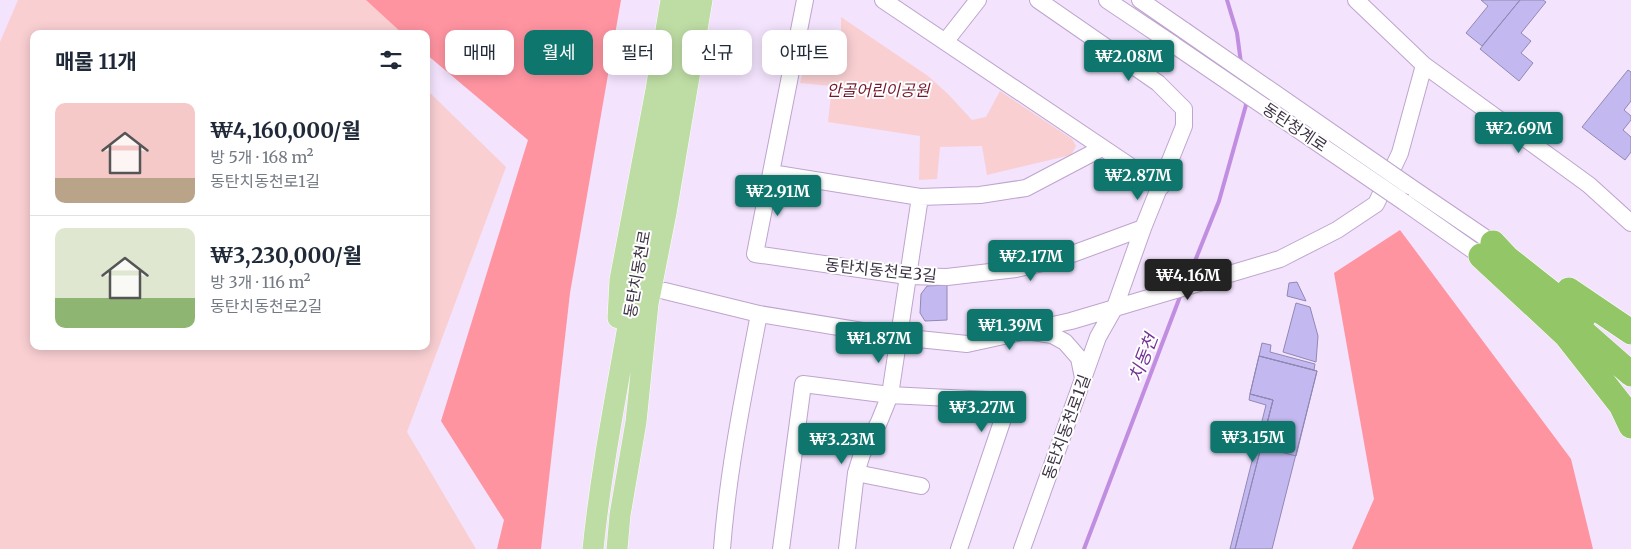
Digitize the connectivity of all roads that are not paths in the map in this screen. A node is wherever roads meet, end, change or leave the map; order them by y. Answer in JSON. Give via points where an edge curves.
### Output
{"nodes":[{"id":1,"x":671,"y":0,"type":"edge"},
{"id":2,"x":687,"y":0,"type":"edge"},
{"id":3,"x":702,"y":0,"type":"edge"},
{"id":4,"x":717,"y":0,"type":"edge"},
{"id":5,"x":805,"y":0,"type":"edge"},
{"id":6,"x":883,"y":0,"type":"edge"},
{"id":7,"x":978,"y":0,"type":"edge"},
{"id":8,"x":1038,"y":0,"type":"edge"},
{"id":9,"x":1107,"y":0,"type":"edge"},
{"id":10,"x":1140,"y":0,"type":"edge"},
{"id":11,"x":1356,"y":0,"type":"edge"},
{"id":12,"x":945,"y":42,"type":"junction"},
{"id":13,"x":1424,"y":65,"type":"junction"},
{"id":14,"x":1102,"y":148,"type":"junction"},
{"id":15,"x":771,"y":173,"type":"junction"},
{"id":16,"x":1161,"y":187,"type":"junction"},
{"id":17,"x":920,"y":197,"type":"junction"},
{"id":18,"x":1631,"y":223,"type":"edge"},
{"id":19,"x":1143,"y":228,"type":"junction"},
{"id":20,"x":1487,"y":249,"type":"junction"},
{"id":21,"x":908,"y":276,"type":"junction"},
{"id":22,"x":665,"y":291,"type":"junction"},
{"id":23,"x":1114,"y":307,"type":"junction"},
{"id":24,"x":759,"y":314,"type":"junction"},
{"id":25,"x":1028,"y":331,"type":"junction"},
{"id":26,"x":1631,"y":332,"type":"edge"},
{"id":27,"x":899,"y":337,"type":"junction"},
{"id":28,"x":1631,"y":362,"type":"edge"},
{"id":29,"x":1631,"y":374,"type":"edge"},
{"id":30,"x":1083,"y":379,"type":"junction"},
{"id":31,"x":890,"y":395,"type":"junction"},
{"id":32,"x":613,"y":411,"type":"junction"},
{"id":33,"x":636,"y":422,"type":"junction"},
{"id":34,"x":1631,"y":426,"type":"edge"},
{"id":35,"x":856,"y":473,"type":"junction"},
{"id":36,"x":921,"y":486,"type":"dead end"},
{"id":37,"x":593,"y":549,"type":"edge"},
{"id":38,"x":617,"y":549,"type":"edge"},
{"id":39,"x":722,"y":549,"type":"edge"},
{"id":40,"x":780,"y":549,"type":"edge"},
{"id":41,"x":846,"y":549,"type":"edge"},
{"id":42,"x":959,"y":549,"type":"edge"},
{"id":43,"x":1022,"y":549,"type":"edge"}],
"edges":[{"from":1,"to":32,"type":"main road","via":[[620,280]]},
{"from":2,"to":32,"type":"main road","name":"동탄치동천로"},
{"from":3,"to":33,"type":"main road","name":"동탄치동천로","via":[[648,304]]},
{"from":4,"to":22,"type":"main road"},
{"from":5,"to":15,"type":"street","name":"동탄치동천로3길"},
{"from":6,"to":12,"type":"street"},
{"from":7,"to":12,"type":"street"},
{"from":8,"to":16,"type":"street","via":[[1158,83],[1184,109],[1184,126]]},
{"from":9,"to":20,"type":"street","name":"동탄청계로","bridge":true,"via":[[1404,202]]},
{"from":10,"to":20,"type":"street","name":"동탄청계로","bridge":true,"via":[[1409,186]]},
{"from":11,"to":13,"type":"street"},
{"from":12,"to":14,"type":"street"},
{"from":13,"to":18,"type":"street","via":[[1588,185]]},
{"from":13,"to":23,"type":"street","via":[[1400,153],[1376,204],[1336,230],[1280,258]]},
{"from":14,"to":16,"type":"street"},
{"from":14,"to":17,"type":"street","via":[[1026,188]]},
{"from":15,"to":17,"type":"street"},
{"from":15,"to":21,"type":"street","name":"동탄치동천로3길","via":[[755,254]]},
{"from":16,"to":19,"type":"street"},
{"from":17,"to":21,"type":"street"},
{"from":19,"to":21,"type":"street","name":"동탄치동천로3길","via":[[1056,260],[1016,269],[947,277]]},
{"from":19,"to":23,"type":"street"},
{"from":20,"to":26,"type":"highway","via":[[1512,250]]},
{"from":20,"to":28,"type":"highway","via":[[1507,258],[1612,342]]},
{"from":20,"to":29,"type":"highway","via":[[1499,264],[1577,325]]},
{"from":20,"to":34,"type":"highway","via":[[1566,335],[1621,405]]},
{"from":21,"to":27,"type":"street"},
{"from":22,"to":24,"type":"street"},
{"from":22,"to":33,"type":"main road"},
{"from":23,"to":25,"type":"street"},
{"from":23,"to":30,"type":"street","name":"동탄치동천로1길"},
{"from":24,"to":27,"type":"street"},
{"from":24,"to":39,"type":"street","via":[[737,429]]},
{"from":25,"to":27,"type":"street","via":[[967,344]]},
{"from":25,"to":30,"type":"street","via":[[1052,335],[1065,342],[1079,358]]},
{"from":27,"to":31,"type":"street"},
{"from":30,"to":43,"type":"street","name":"동탄치동천로1길"},
{"from":31,"to":35,"type":"street"},
{"from":31,"to":40,"type":"street","via":[[803,384]]},
{"from":31,"to":42,"type":"street","via":[[1009,401]]},
{"from":32,"to":37,"type":"main road","name":"동탄치동천로"},
{"from":33,"to":38,"type":"main road","name":"동탄치동천로"},
{"from":35,"to":36,"type":"street"},
{"from":35,"to":41,"type":"street"}]}
